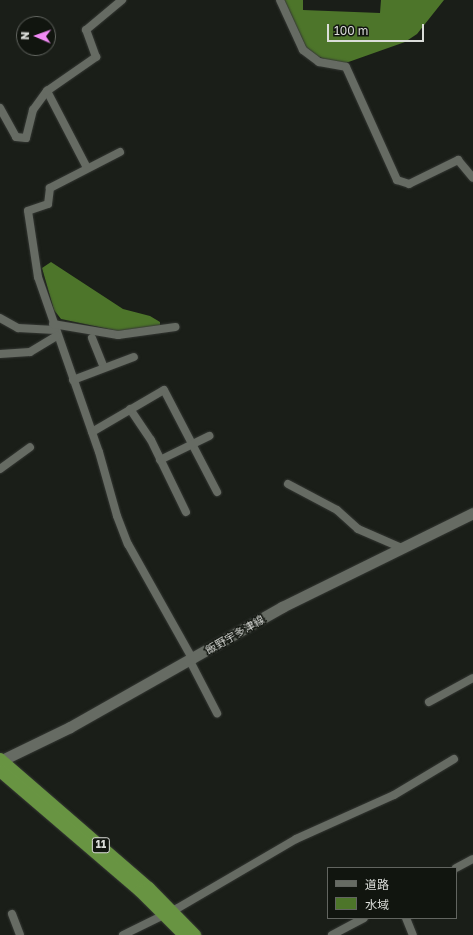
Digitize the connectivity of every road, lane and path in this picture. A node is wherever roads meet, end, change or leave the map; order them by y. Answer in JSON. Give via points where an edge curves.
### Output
{"nodes":[{"id":1,"x":122,"y":0,"type":"edge"},
{"id":2,"x":280,"y":0,"type":"edge"},
{"id":3,"x":47,"y":90,"type":"junction"},
{"id":4,"x":0,"y":108,"type":"edge"},
{"id":5,"x":120,"y":152,"type":"dead end"},
{"id":6,"x":87,"y":168,"type":"junction"},
{"id":7,"x":473,"y":178,"type":"edge"},
{"id":8,"x":0,"y":318,"type":"edge"},
{"id":9,"x":175,"y":327,"type":"dead end"},
{"id":10,"x":55,"y":330,"type":"junction"},
{"id":11,"x":92,"y":338,"type":"dead end"},
{"id":12,"x":0,"y":354,"type":"edge"},
{"id":13,"x":134,"y":357,"type":"dead end"},
{"id":14,"x":104,"y":368,"type":"junction"},
{"id":15,"x":73,"y":380,"type":"junction"},
{"id":16,"x":130,"y":409,"type":"junction"},
{"id":17,"x":92,"y":432,"type":"junction"},
{"id":18,"x":210,"y":436,"type":"dead end"},
{"id":19,"x":194,"y":444,"type":"junction"},
{"id":20,"x":30,"y":447,"type":"dead end"},
{"id":21,"x":160,"y":460,"type":"junction"},
{"id":22,"x":0,"y":470,"type":"edge"},
{"id":23,"x":288,"y":484,"type":"dead end"},
{"id":24,"x":217,"y":492,"type":"dead end"},
{"id":25,"x":186,"y":512,"type":"dead end"},
{"id":26,"x":473,"y":513,"type":"edge"},
{"id":27,"x":402,"y":548,"type":"junction"},
{"id":28,"x":191,"y":660,"type":"junction"},
{"id":29,"x":473,"y":678,"type":"edge"},
{"id":30,"x":429,"y":702,"type":"dead end"},
{"id":31,"x":217,"y":713,"type":"dead end"},
{"id":32,"x":454,"y":759,"type":"dead end"},
{"id":33,"x":0,"y":763,"type":"edge"},
{"id":34,"x":473,"y":859,"type":"edge"},
{"id":35,"x":457,"y":867,"type":"edge"},
{"id":36,"x":168,"y":913,"type":"junction"},
{"id":37,"x":12,"y":914,"type":"dead end"},
{"id":38,"x":362,"y":919,"type":"edge"},
{"id":39,"x":406,"y":919,"type":"edge"},
{"id":40,"x":20,"y":935,"type":"edge"},
{"id":41,"x":123,"y":935,"type":"edge"},
{"id":42,"x":184,"y":935,"type":"edge"},
{"id":43,"x":195,"y":935,"type":"edge"},
{"id":44,"x":332,"y":935,"type":"edge"},
{"id":45,"x":413,"y":935,"type":"edge"}],
"edges":[{"from":1,"to":3,"type":"street","via":[[86,30],[96,57]]},
{"from":2,"to":7,"type":"street","via":[[303,50],[319,62],[346,66],[397,180],[409,184],[458,160]]},
{"from":3,"to":4,"type":"street","via":[[33,110],[22,140],[16,137]]},
{"from":3,"to":6,"type":"street"},
{"from":5,"to":6,"type":"street"},
{"from":6,"to":10,"type":"street","via":[[50,188],[48,204],[28,211],[38,277]]},
{"from":8,"to":10,"type":"street","via":[[18,328]]},
{"from":9,"to":10,"type":"street","via":[[118,335]]},
{"from":10,"to":12,"type":"street","via":[[30,352]]},
{"from":10,"to":15,"type":"street"},
{"from":11,"to":14,"type":"street"},
{"from":13,"to":14,"type":"street"},
{"from":14,"to":15,"type":"street"},
{"from":15,"to":17,"type":"street"},
{"from":16,"to":17,"type":"street"},
{"from":16,"to":19,"type":"street","via":[[164,390]]},
{"from":16,"to":21,"type":"street"},
{"from":17,"to":28,"type":"street","via":[[128,544]]},
{"from":18,"to":19,"type":"street"},
{"from":19,"to":21,"type":"street"},
{"from":19,"to":24,"type":"street"},
{"from":20,"to":22,"type":"street","via":[[21,451],[18,459]]},
{"from":21,"to":25,"type":"street"},
{"from":23,"to":27,"type":"street","via":[[336,510],[358,529]]},
{"from":26,"to":27,"type":"main road","name":"飯野宇多津線"},
{"from":27,"to":28,"type":"main road","name":"飯野宇多津線","via":[[282,607]]},
{"from":28,"to":31,"type":"street"},
{"from":28,"to":33,"type":"main road","name":"飯野宇多津線"},
{"from":29,"to":30,"type":"street"},
{"from":32,"to":36,"type":"street","via":[[394,795],[296,839]]},
{"from":33,"to":36,"type":"highway","number":"11"},
{"from":34,"to":35,"type":"street"},
{"from":36,"to":41,"type":"street"},
{"from":36,"to":42,"type":"highway","number":"11"},
{"from":36,"to":43,"type":"highway","number":"11"},
{"from":37,"to":40,"type":"street"},
{"from":38,"to":44,"type":"street"},
{"from":39,"to":45,"type":"street"}]}
